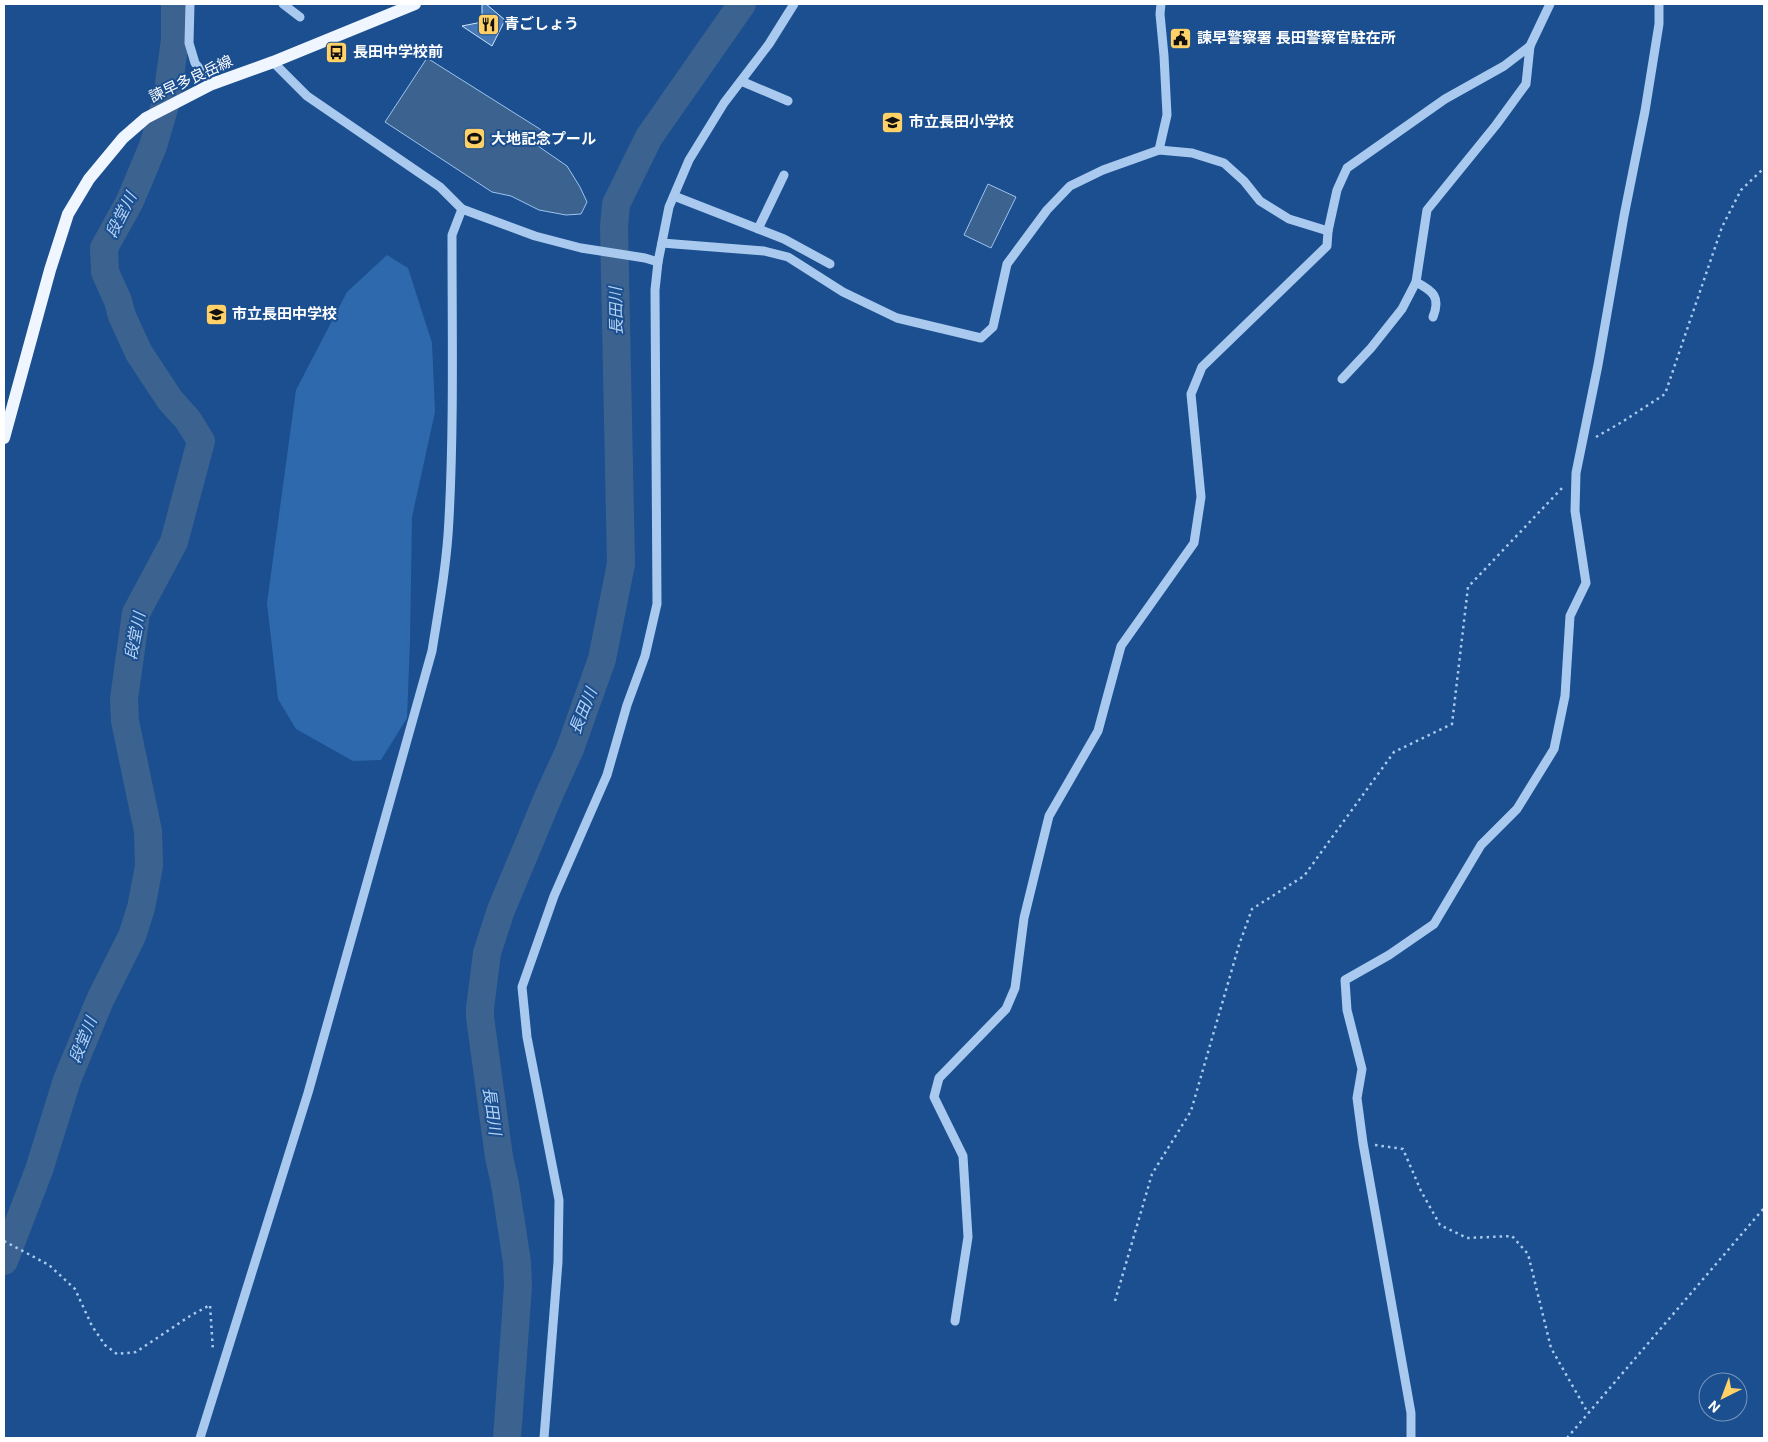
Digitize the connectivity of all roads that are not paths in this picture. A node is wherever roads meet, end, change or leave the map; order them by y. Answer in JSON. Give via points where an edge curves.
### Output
{"nodes":[{"id":1,"x":190,"y":4,"type":"edge"},
{"id":2,"x":283,"y":4,"type":"edge"},
{"id":3,"x":415,"y":4,"type":"edge"},
{"id":4,"x":794,"y":4,"type":"edge"},
{"id":5,"x":1161,"y":4,"type":"edge"},
{"id":6,"x":1550,"y":4,"type":"edge"},
{"id":7,"x":1659,"y":4,"type":"edge"},
{"id":8,"x":300,"y":17,"type":"dead end"},
{"id":9,"x":1530,"y":46,"type":"junction"},
{"id":10,"x":273,"y":62,"type":"junction"},
{"id":11,"x":741,"y":81,"type":"junction"},
{"id":12,"x":212,"y":84,"type":"junction"},
{"id":13,"x":788,"y":101,"type":"dead end"},
{"id":14,"x":1159,"y":150,"type":"junction"},
{"id":15,"x":784,"y":175,"type":"dead end"},
{"id":16,"x":674,"y":196,"type":"junction"},
{"id":17,"x":462,"y":209,"type":"junction"},
{"id":18,"x":758,"y":228,"type":"junction"},
{"id":19,"x":1328,"y":232,"type":"junction"},
{"id":20,"x":662,"y":243,"type":"junction"},
{"id":21,"x":658,"y":262,"type":"junction"},
{"id":22,"x":830,"y":264,"type":"dead end"},
{"id":23,"x":1416,"y":282,"type":"junction"},
{"id":24,"x":1433,"y":317,"type":"dead end"},
{"id":25,"x":1342,"y":380,"type":"dead end"},
{"id":26,"x":4,"y":438,"type":"edge"},
{"id":27,"x":955,"y":1321,"type":"dead end"},
{"id":28,"x":200,"y":1438,"type":"edge"},
{"id":29,"x":544,"y":1438,"type":"edge"},
{"id":30,"x":1411,"y":1438,"type":"edge"}],
"edges":[{"from":1,"to":12,"type":"street","via":[[189,43],[195,63]]},
{"from":2,"to":8,"type":"street"},
{"from":3,"to":10,"type":"main road","name":"諫早多良岳線"},
{"from":4,"to":11,"type":"street"},
{"from":5,"to":14,"type":"street","via":[[1167,116]]},
{"from":6,"to":9,"type":"street"},
{"from":7,"to":30,"type":"street","via":[[1659,24],[1645,111],[1576,473],[1575,511],[1586,583],[1570,616],[1565,696],[1554,749],[1517,809],[1481,845],[1434,924],[1345,980],[1346,1010],[1362,1068],[1357,1098],[1363,1142],[1411,1413]]},
{"from":9,"to":19,"type":"street","via":[[1347,168],[1337,190]]},
{"from":9,"to":23,"type":"street","via":[[1526,84],[1427,210]]},
{"from":10,"to":12,"type":"main road","name":"諫早多良岳線"},
{"from":10,"to":17,"type":"street","via":[[307,96],[440,187]]},
{"from":11,"to":13,"type":"street"},
{"from":11,"to":16,"type":"street","via":[[689,160]]},
{"from":12,"to":26,"type":"main road","name":"諫早多良岳線","via":[[146,118],[124,138],[90,179],[68,214]]},
{"from":14,"to":19,"type":"street","via":[[1192,153],[1224,163],[1260,201],[1289,219]]},
{"from":14,"to":20,"type":"street","via":[[1070,186],[1047,210],[1007,264],[993,326],[980,338],[897,318],[843,292],[788,257],[764,251]]},
{"from":15,"to":18,"type":"street"},
{"from":16,"to":18,"type":"street"},
{"from":16,"to":20,"type":"street"},
{"from":17,"to":21,"type":"street","via":[[535,236]]},
{"from":17,"to":28,"type":"street","via":[[452,235],[449,521],[432,651],[308,1093]]},
{"from":18,"to":22,"type":"street"},
{"from":19,"to":27,"type":"street","via":[[1327,246],[1202,367],[1191,394],[1201,496],[1194,542],[1121,646],[1098,731],[1049,816],[1024,918],[1015,988],[1006,1009],[940,1078],[934,1097],[964,1156],[968,1237]]},
{"from":20,"to":21,"type":"street"},
{"from":21,"to":29,"type":"street","via":[[655,290],[657,604],[646,656],[627,705],[607,775],[554,896],[522,987],[527,1037],[559,1200],[558,1262]]},
{"from":23,"to":24,"type":"street","via":[[1436,297]]},
{"from":23,"to":25,"type":"street","via":[[1402,309]]}]}
